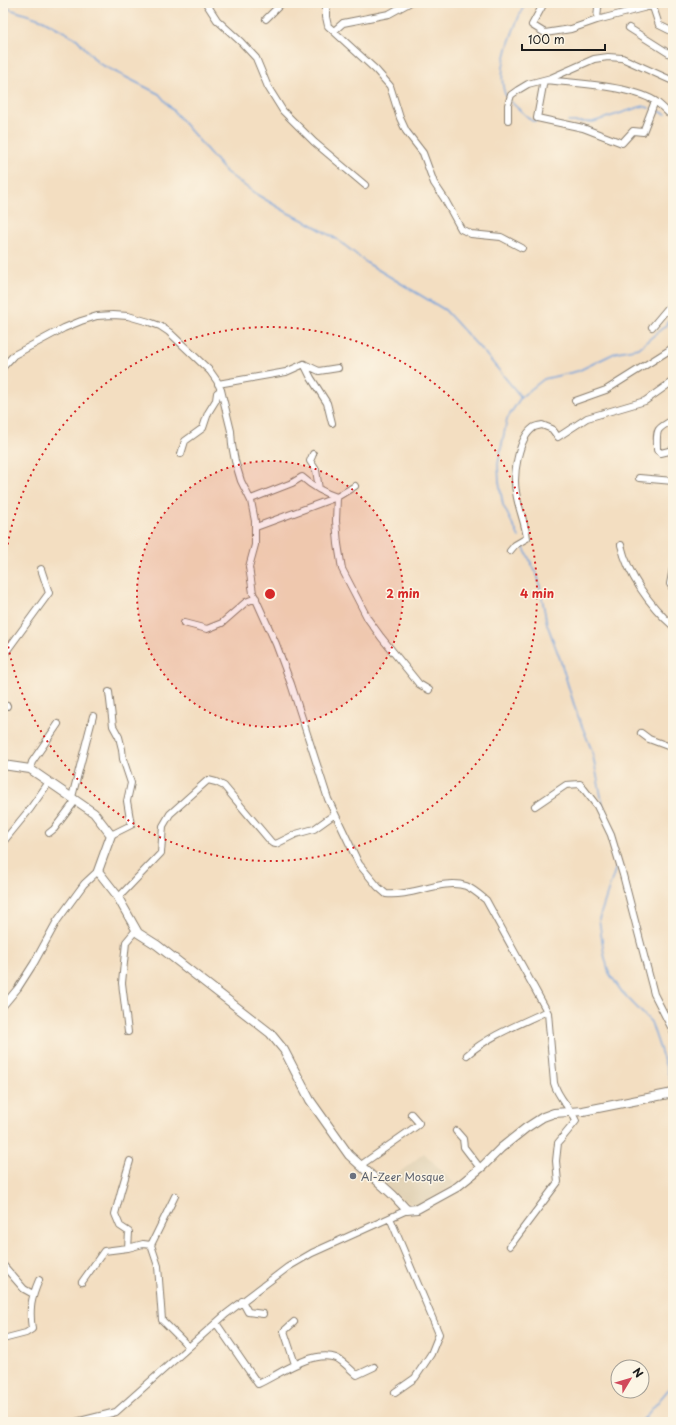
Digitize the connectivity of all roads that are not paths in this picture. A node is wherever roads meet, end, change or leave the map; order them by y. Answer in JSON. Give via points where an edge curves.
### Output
{"nodes":[{"id":1,"x":206,"y":3,"type":"edge"},
{"id":2,"x":282,"y":3,"type":"edge"},
{"id":3,"x":326,"y":3,"type":"edge"},
{"id":4,"x":409,"y":3,"type":"edge"},
{"id":5,"x":544,"y":3,"type":"edge"},
{"id":6,"x":601,"y":3,"type":"edge"},
{"id":7,"x":266,"y":19,"type":"dead end"},
{"id":8,"x":597,"y":20,"type":"junction"},
{"id":9,"x":629,"y":28,"type":"dead end"},
{"id":10,"x":334,"y":31,"type":"junction"},
{"id":11,"x":673,"y":32,"type":"edge"},
{"id":12,"x":673,"y":56,"type":"edge"},
{"id":13,"x":544,"y":80,"type":"junction"},
{"id":14,"x":673,"y":81,"type":"edge"},
{"id":15,"x":656,"y":101,"type":"junction"},
{"id":16,"x":673,"y":117,"type":"edge"},
{"id":17,"x":508,"y":120,"type":"dead end"},
{"id":18,"x":365,"y":185,"type":"dead end"},
{"id":19,"x":522,"y":248,"type":"dead end"},
{"id":20,"x":673,"y":302,"type":"edge"},
{"id":21,"x":652,"y":327,"type":"dead end"},
{"id":22,"x":673,"y":347,"type":"edge"},
{"id":23,"x":304,"y":364,"type":"junction"},
{"id":24,"x":3,"y":367,"type":"edge"},
{"id":25,"x":338,"y":368,"type":"dead end"},
{"id":26,"x":673,"y":381,"type":"edge"},
{"id":27,"x":220,"y":387,"type":"junction"},
{"id":28,"x":575,"y":402,"type":"dead end"},
{"id":29,"x":673,"y":420,"type":"edge"},
{"id":30,"x":332,"y":423,"type":"dead end"},
{"id":31,"x":673,"y":450,"type":"edge"},
{"id":32,"x":181,"y":454,"type":"dead end"},
{"id":33,"x":313,"y":454,"type":"dead end"},
{"id":34,"x":639,"y":478,"type":"dead end"},
{"id":35,"x":673,"y":481,"type":"edge"},
{"id":36,"x":355,"y":486,"type":"dead end"},
{"id":37,"x":319,"y":489,"type":"junction"},
{"id":38,"x":337,"y":497,"type":"junction"},
{"id":39,"x":251,"y":499,"type":"junction"},
{"id":40,"x":256,"y":527,"type":"junction"},
{"id":41,"x":622,"y":545,"type":"dead end"},
{"id":42,"x":510,"y":550,"type":"dead end"},
{"id":43,"x":673,"y":568,"type":"edge"},
{"id":44,"x":42,"y":569,"type":"dead end"},
{"id":45,"x":673,"y":589,"type":"edge"},
{"id":46,"x":256,"y":598,"type":"junction"},
{"id":47,"x":184,"y":624,"type":"dead end"},
{"id":48,"x":673,"y":626,"type":"edge"},
{"id":49,"x":3,"y":656,"type":"edge"},
{"id":50,"x":429,"y":690,"type":"dead end"},
{"id":51,"x":109,"y":692,"type":"dead end"},
{"id":52,"x":93,"y":716,"type":"dead end"},
{"id":53,"x":58,"y":724,"type":"dead end"},
{"id":54,"x":641,"y":733,"type":"dead end"},
{"id":55,"x":673,"y":748,"type":"edge"},
{"id":56,"x":3,"y":765,"type":"edge"},
{"id":57,"x":30,"y":769,"type":"junction"},
{"id":58,"x":49,"y":782,"type":"junction"},
{"id":59,"x":74,"y":798,"type":"junction"},
{"id":60,"x":535,"y":806,"type":"dead end"},
{"id":61,"x":335,"y":814,"type":"junction"},
{"id":62,"x":49,"y":833,"type":"dead end"},
{"id":63,"x":111,"y":835,"type":"junction"},
{"id":64,"x":3,"y":842,"type":"edge"},
{"id":65,"x":98,"y":871,"type":"junction"},
{"id":66,"x":118,"y":898,"type":"junction"},
{"id":67,"x":136,"y":930,"type":"junction"},
{"id":68,"x":3,"y":1006,"type":"edge"},
{"id":69,"x":548,"y":1011,"type":"junction"},
{"id":70,"x":128,"y":1032,"type":"dead end"},
{"id":71,"x":673,"y":1032,"type":"edge"},
{"id":72,"x":467,"y":1056,"type":"dead end"},
{"id":73,"x":673,"y":1093,"type":"edge"},
{"id":74,"x":572,"y":1112,"type":"junction"},
{"id":75,"x":411,"y":1114,"type":"dead end"},
{"id":76,"x":456,"y":1131,"type":"dead end"},
{"id":77,"x":130,"y":1161,"type":"dead end"},
{"id":78,"x":361,"y":1165,"type":"junction"},
{"id":79,"x":480,"y":1168,"type":"junction"},
{"id":80,"x":175,"y":1196,"type":"dead end"},
{"id":81,"x":407,"y":1210,"type":"junction"},
{"id":82,"x":390,"y":1218,"type":"junction"},
{"id":83,"x":151,"y":1245,"type":"junction"},
{"id":84,"x":510,"y":1246,"type":"dead end"},
{"id":85,"x":128,"y":1248,"type":"junction"},
{"id":86,"x":3,"y":1265,"type":"edge"},
{"id":87,"x":40,"y":1280,"type":"dead end"},
{"id":88,"x":82,"y":1282,"type":"dead end"},
{"id":89,"x":33,"y":1294,"type":"junction"},
{"id":90,"x":242,"y":1301,"type":"junction"},
{"id":91,"x":264,"y":1314,"type":"dead end"},
{"id":92,"x":294,"y":1322,"type":"dead end"},
{"id":93,"x":216,"y":1323,"type":"junction"},
{"id":94,"x":3,"y":1339,"type":"edge"},
{"id":95,"x":189,"y":1347,"type":"junction"},
{"id":96,"x":295,"y":1364,"type":"junction"},
{"id":97,"x":374,"y":1366,"type":"dead end"},
{"id":98,"x":395,"y":1392,"type":"dead end"},
{"id":99,"x":76,"y":1422,"type":"edge"}],
"edges":[{"from":1,"to":18,"type":"street","via":[[217,20],[256,58],[268,87],[283,111],[314,142]]},
{"from":2,"to":7,"type":"street"},
{"from":3,"to":10,"type":"street","via":[[328,26]]},
{"from":4,"to":10,"type":"street","via":[[389,14],[343,23]]},
{"from":5,"to":8,"type":"street","via":[[532,25],[545,33],[571,29]]},
{"from":6,"to":8,"type":"street","via":[[598,7]]},
{"from":8,"to":11,"type":"street","via":[[647,6],[653,7],[660,25]]},
{"from":9,"to":12,"type":"street"},
{"from":10,"to":19,"type":"street","via":[[390,86],[406,131],[422,153],[434,183],[461,229],[471,234],[501,236]]},
{"from":13,"to":14,"type":"street","via":[[594,59],[608,56],[622,58]]},
{"from":13,"to":15,"type":"street","via":[[638,93]]},
{"from":13,"to":15,"type":"street","via":[[536,118],[583,128],[622,143],[633,130],[643,132]]},
{"from":13,"to":17,"type":"street","via":[[528,84],[511,95]]},
{"from":15,"to":16,"type":"street"},
{"from":20,"to":21,"type":"street"},
{"from":22,"to":28,"type":"street","via":[[606,390]]},
{"from":23,"to":25,"type":"street","via":[[319,371]]},
{"from":23,"to":27,"type":"street","via":[[286,372]]},
{"from":23,"to":30,"type":"street","via":[[326,402]]},
{"from":24,"to":27,"type":"street","via":[[14,355],[81,321],[97,316],[128,316],[160,326],[169,332],[210,371]]},
{"from":26,"to":42,"type":"street","via":[[645,401],[587,418],[558,437],[552,429],[542,424],[532,428],[521,444],[516,468],[516,492],[527,538]]},
{"from":27,"to":32,"type":"street","via":[[203,428],[185,441]]},
{"from":27,"to":39,"type":"street","via":[[231,430],[235,461],[241,481]]},
{"from":29,"to":31,"type":"street","via":[[657,431],[657,450],[661,453]]},
{"from":33,"to":37,"type":"street","via":[[310,461],[316,470]]},
{"from":34,"to":35,"type":"street"},
{"from":36,"to":38,"type":"street"},
{"from":37,"to":38,"type":"street"},
{"from":37,"to":39,"type":"street","via":[[302,477]]},
{"from":38,"to":40,"type":"street"},
{"from":38,"to":50,"type":"street","via":[[336,521],[342,569],[368,619],[419,684]]},
{"from":39,"to":40,"type":"street"},
{"from":40,"to":46,"type":"street","via":[[255,545],[249,567]]},
{"from":41,"to":48,"type":"street","via":[[624,559],[631,575]]},
{"from":43,"to":45,"type":"street","via":[[670,584]]},
{"from":44,"to":49,"type":"street","via":[[49,594]]},
{"from":46,"to":47,"type":"street","via":[[246,602],[222,623],[207,629]]},
{"from":46,"to":61,"type":"street","via":[[286,671]]},
{"from":51,"to":63,"type":"street","via":[[113,726],[119,737],[131,783],[127,801],[131,825]]},
{"from":52,"to":59,"type":"street"},
{"from":53,"to":57,"type":"street"},
{"from":54,"to":55,"type":"street","via":[[649,739]]},
{"from":56,"to":57,"type":"street"},
{"from":57,"to":58,"type":"street"},
{"from":58,"to":59,"type":"street"},
{"from":58,"to":64,"type":"street"},
{"from":59,"to":62,"type":"street"},
{"from":59,"to":63,"type":"street","via":[[94,812]]},
{"from":60,"to":71,"type":"street","via":[[566,785],[580,784],[597,806],[611,835],[654,994]]},
{"from":61,"to":66,"type":"street","via":[[314,829],[276,844],[272,843],[224,786],[208,780],[170,814],[163,826],[161,853]]},
{"from":61,"to":69,"type":"street","via":[[359,864],[386,894],[402,894],[450,884],[465,886],[486,900]]},
{"from":63,"to":65,"type":"street"},
{"from":65,"to":66,"type":"street"},
{"from":65,"to":68,"type":"street","via":[[84,884],[57,921],[34,963]]},
{"from":66,"to":67,"type":"street"},
{"from":67,"to":70,"type":"street","via":[[126,942],[122,983]]},
{"from":67,"to":78,"type":"street","via":[[270,1033],[284,1050],[310,1100]]},
{"from":69,"to":72,"type":"street","via":[[477,1046]]},
{"from":69,"to":74,"type":"street","via":[[554,1083],[556,1091]]},
{"from":73,"to":74,"type":"street"},
{"from":74,"to":79,"type":"street","via":[[554,1113],[543,1117],[520,1133]]},
{"from":74,"to":84,"type":"street","via":[[576,1121],[558,1143],[558,1182]]},
{"from":75,"to":78,"type":"street","via":[[418,1125]]},
{"from":76,"to":79,"type":"street"},
{"from":77,"to":85,"type":"street","via":[[115,1214],[120,1226],[129,1232]]},
{"from":78,"to":81,"type":"street"},
{"from":79,"to":81,"type":"street","via":[[457,1187],[417,1209]]},
{"from":80,"to":83,"type":"street"},
{"from":81,"to":82,"type":"street"},
{"from":82,"to":90,"type":"street","via":[[312,1253],[288,1267]]},
{"from":82,"to":98,"type":"street","via":[[439,1334],[431,1354],[415,1378]]},
{"from":83,"to":85,"type":"street","via":[[143,1244]]},
{"from":83,"to":95,"type":"street","via":[[158,1266],[162,1320]]},
{"from":85,"to":88,"type":"street","via":[[104,1251]]},
{"from":86,"to":89,"type":"street","via":[[24,1289]]},
{"from":87,"to":89,"type":"street"},
{"from":89,"to":94,"type":"street","via":[[30,1313],[32,1329]]},
{"from":90,"to":91,"type":"street","via":[[248,1312]]},
{"from":90,"to":93,"type":"street"},
{"from":92,"to":96,"type":"street","via":[[284,1331]]},
{"from":93,"to":95,"type":"street"},
{"from":93,"to":96,"type":"street","via":[[258,1384]]},
{"from":95,"to":99,"type":"street","via":[[116,1412]]},
{"from":96,"to":97,"type":"street","via":[[319,1356],[336,1358],[357,1375]]}]}
